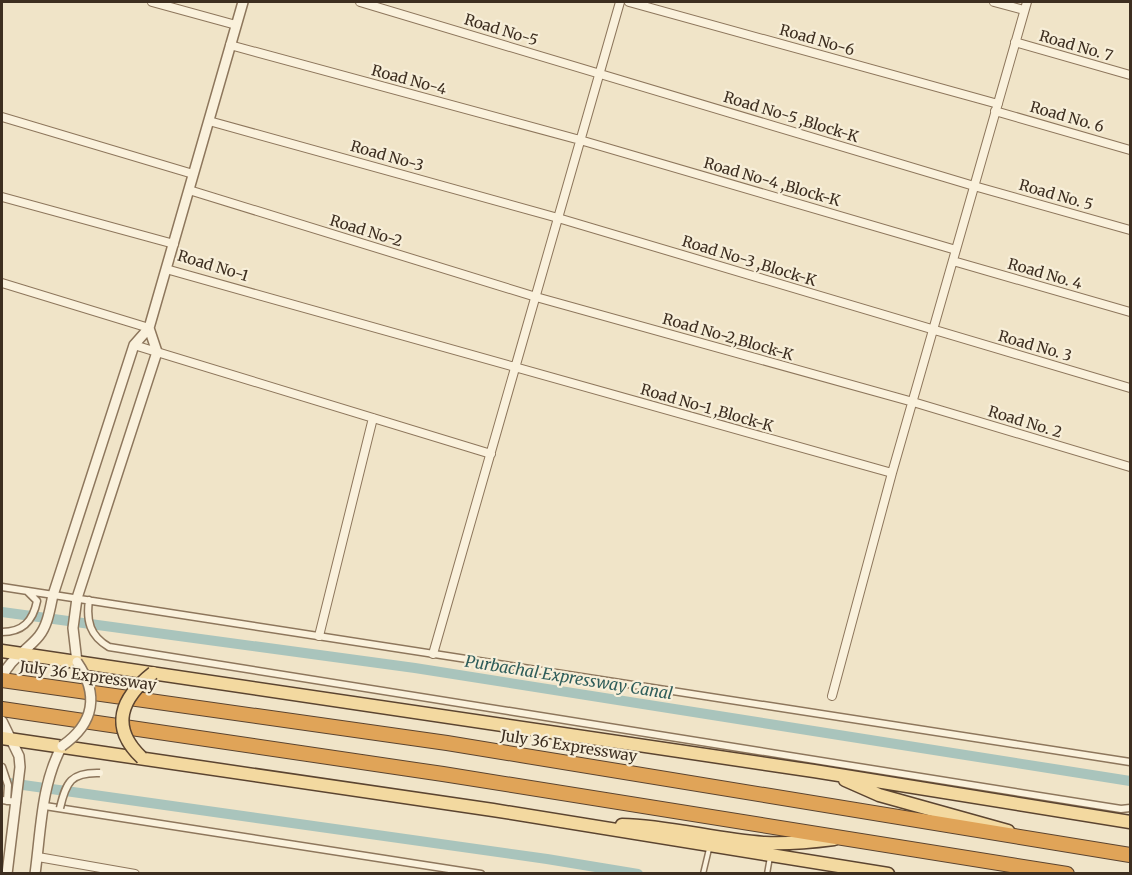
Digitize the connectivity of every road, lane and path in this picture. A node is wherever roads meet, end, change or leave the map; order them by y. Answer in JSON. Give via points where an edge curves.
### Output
{"nodes":[{"id":1,"x":152,"y":2,"type":"edge"},
{"id":2,"x":243,"y":2,"type":"edge"},
{"id":3,"x":360,"y":2,"type":"edge"},
{"id":4,"x":620,"y":2,"type":"edge"},
{"id":5,"x":629,"y":2,"type":"edge"},
{"id":6,"x":994,"y":2,"type":"edge"},
{"id":7,"x":1027,"y":2,"type":"edge"},
{"id":8,"x":1024,"y":10,"type":"junction"},
{"id":9,"x":236,"y":26,"type":"junction"},
{"id":10,"x":1015,"y":42,"type":"junction"},
{"id":11,"x":230,"y":45,"type":"junction"},
{"id":12,"x":600,"y":74,"type":"junction"},
{"id":13,"x":1131,"y":75,"type":"edge"},
{"id":14,"x":996,"y":107,"type":"junction"},
{"id":15,"x":2,"y":117,"type":"edge"},
{"id":16,"x":208,"y":121,"type":"junction"},
{"id":17,"x":580,"y":141,"type":"junction"},
{"id":18,"x":1131,"y":150,"type":"edge"},
{"id":19,"x":193,"y":174,"type":"junction"},
{"id":20,"x":974,"y":186,"type":"junction"},
{"id":21,"x":189,"y":190,"type":"junction"},
{"id":22,"x":2,"y":197,"type":"edge"},
{"id":23,"x":558,"y":218,"type":"junction"},
{"id":24,"x":1131,"y":230,"type":"edge"},
{"id":25,"x":174,"y":244,"type":"junction"},
{"id":26,"x":956,"y":250,"type":"junction"},
{"id":27,"x":953,"y":261,"type":"junction"},
{"id":28,"x":166,"y":269,"type":"junction"},
{"id":29,"x":2,"y":283,"type":"edge"},
{"id":30,"x":536,"y":297,"type":"junction"},
{"id":31,"x":1131,"y":312,"type":"edge"},
{"id":32,"x":150,"y":328,"type":"junction"},
{"id":33,"x":933,"y":330,"type":"junction"},
{"id":34,"x":134,"y":345,"type":"junction"},
{"id":35,"x":157,"y":352,"type":"junction"},
{"id":36,"x":515,"y":368,"type":"junction"},
{"id":37,"x":1131,"y":388,"type":"edge"},
{"id":38,"x":913,"y":402,"type":"junction"},
{"id":39,"x":373,"y":418,"type":"junction"},
{"id":40,"x":490,"y":454,"type":"junction"},
{"id":41,"x":1131,"y":467,"type":"edge"},
{"id":42,"x":892,"y":473,"type":"junction"},
{"id":43,"x":2,"y":587,"type":"edge"},
{"id":44,"x":27,"y":591,"type":"junction"},
{"id":45,"x":53,"y":595,"type":"junction"},
{"id":46,"x":77,"y":598,"type":"junction"},
{"id":47,"x":89,"y":600,"type":"junction"},
{"id":48,"x":2,"y":632,"type":"edge"},
{"id":49,"x":319,"y":636,"type":"junction"},
{"id":50,"x":2,"y":651,"type":"edge"},
{"id":51,"x":21,"y":654,"type":"junction"},
{"id":52,"x":433,"y":654,"type":"junction"},
{"id":53,"x":77,"y":662,"type":"junction"},
{"id":54,"x":153,"y":673,"type":"junction"},
{"id":55,"x":2,"y":679,"type":"edge"},
{"id":56,"x":832,"y":696,"type":"dead end"},
{"id":57,"x":2,"y":710,"type":"edge"},
{"id":58,"x":2,"y":722,"type":"edge"},
{"id":59,"x":7,"y":738,"type":"edge"},
{"id":60,"x":62,"y":747,"type":"junction"},
{"id":61,"x":142,"y":758,"type":"junction"},
{"id":62,"x":1131,"y":762,"type":"edge"},
{"id":63,"x":2,"y":767,"type":"edge"},
{"id":64,"x":100,"y":772,"type":"dead end"},
{"id":65,"x":833,"y":774,"type":"junction"},
{"id":66,"x":8,"y":801,"type":"edge"},
{"id":67,"x":45,"y":806,"type":"junction"},
{"id":68,"x":60,"y":808,"type":"dead end"},
{"id":69,"x":1131,"y":808,"type":"edge"},
{"id":70,"x":1131,"y":814,"type":"edge"},
{"id":71,"x":1111,"y":819,"type":"junction"},
{"id":72,"x":1131,"y":822,"type":"edge"},
{"id":73,"x":609,"y":829,"type":"junction"},
{"id":74,"x":844,"y":838,"type":"junction"},
{"id":75,"x":1039,"y":841,"type":"junction"},
{"id":76,"x":710,"y":845,"type":"junction"},
{"id":77,"x":6,"y":851,"type":"edge"},
{"id":78,"x":771,"y":855,"type":"junction"},
{"id":79,"x":1131,"y":855,"type":"edge"},
{"id":80,"x":38,"y":857,"type":"junction"},
{"id":81,"x":7,"y":873,"type":"edge"},
{"id":82,"x":35,"y":873,"type":"edge"},
{"id":83,"x":135,"y":873,"type":"edge"},
{"id":84,"x":481,"y":873,"type":"edge"},
{"id":85,"x":703,"y":873,"type":"edge"},
{"id":86,"x":767,"y":873,"type":"edge"},
{"id":87,"x":888,"y":873,"type":"edge"},
{"id":88,"x":1066,"y":873,"type":"edge"}],
"edges":[{"from":1,"to":9,"type":"street"},
{"from":2,"to":9,"type":"street","name":"Road No-1"},
{"from":3,"to":12,"type":"street","name":"Road No-5"},
{"from":4,"to":12,"type":"street"},
{"from":5,"to":14,"type":"street","name":"Road No-6"},
{"from":6,"to":8,"type":"street"},
{"from":7,"to":8,"type":"street"},
{"from":8,"to":10,"type":"street"},
{"from":9,"to":11,"type":"street","name":"Road No-1"},
{"from":10,"to":13,"type":"street","name":"Road No. 7"},
{"from":10,"to":14,"type":"street"},
{"from":11,"to":16,"type":"street","name":"Road No-1"},
{"from":11,"to":17,"type":"street","name":"Road No-4"},
{"from":12,"to":17,"type":"street"},
{"from":12,"to":20,"type":"street","name":"Road No-5 ,Block-K"},
{"from":14,"to":18,"type":"street","name":"Road No. 6"},
{"from":14,"to":20,"type":"street"},
{"from":15,"to":19,"type":"street"},
{"from":16,"to":19,"type":"street","name":"Road No-1"},
{"from":16,"to":23,"type":"street","name":"Road No-3"},
{"from":17,"to":23,"type":"street"},
{"from":17,"to":26,"type":"street","name":"Road No-4 ,Block-K"},
{"from":19,"to":21,"type":"street","name":"Road No-1"},
{"from":20,"to":24,"type":"street","name":"Road No. 5"},
{"from":20,"to":26,"type":"street"},
{"from":21,"to":25,"type":"street","name":"Road No-1"},
{"from":21,"to":30,"type":"street","name":"Road No-2"},
{"from":22,"to":25,"type":"street"},
{"from":23,"to":30,"type":"street"},
{"from":23,"to":33,"type":"street","name":"Road No-3 ,Block-K"},
{"from":25,"to":28,"type":"street","name":"Road No-1"},
{"from":26,"to":27,"type":"street"},
{"from":27,"to":31,"type":"street","name":"Road No. 4"},
{"from":27,"to":33,"type":"street"},
{"from":28,"to":32,"type":"street"},
{"from":28,"to":36,"type":"street","name":"Road No-1"},
{"from":29,"to":32,"type":"street"},
{"from":30,"to":36,"type":"street"},
{"from":30,"to":38,"type":"street","name":"Road No-2,Block-K"},
{"from":32,"to":34,"type":"street"},
{"from":32,"to":35,"type":"street"},
{"from":33,"to":37,"type":"street","name":"Road No. 3"},
{"from":33,"to":38,"type":"street"},
{"from":34,"to":35,"type":"street"},
{"from":34,"to":45,"type":"street"},
{"from":35,"to":39,"type":"street"},
{"from":35,"to":46,"type":"street"},
{"from":36,"to":40,"type":"street"},
{"from":36,"to":42,"type":"street","name":"Road No-1 ,Block-K"},
{"from":38,"to":41,"type":"street","name":"Road No. 2"},
{"from":38,"to":42,"type":"street"},
{"from":39,"to":40,"type":"street"},
{"from":39,"to":49,"type":"street"},
{"from":40,"to":52,"type":"street"},
{"from":42,"to":56,"type":"street"},
{"from":43,"to":44,"type":"street"},
{"from":44,"to":45,"type":"street"},
{"from":44,"to":48,"type":"street","via":[[37,601],[30,621],[14,631]]},
{"from":45,"to":46,"type":"street"},
{"from":45,"to":51,"type":"street","via":[[40,635]]},
{"from":46,"to":47,"type":"street"},
{"from":46,"to":53,"type":"street","via":[[73,628]]},
{"from":47,"to":49,"type":"street"},
{"from":47,"to":69,"type":"street","via":[[92,632],[109,647]]},
{"from":49,"to":52,"type":"street"},
{"from":50,"to":51,"type":"main road"},
{"from":51,"to":53,"type":"main road"},
{"from":51,"to":55,"type":"street","via":[[12,660]]},
{"from":52,"to":62,"type":"street"},
{"from":53,"to":54,"type":"main road"},
{"from":53,"to":60,"type":"street","bridge":true,"via":[[88,680],[89,714],[80,730]]},
{"from":54,"to":61,"type":"main road","bridge":true,"via":[[133,690],[122,716],[125,738]]},
{"from":54,"to":65,"type":"main road"},
{"from":55,"to":75,"type":"highway","name":"July 36 Expressway","via":[[447,743]]},
{"from":57,"to":74,"type":"highway","via":[[443,774]]},
{"from":58,"to":59,"type":"street"},
{"from":59,"to":60,"type":"main road"},
{"from":59,"to":66,"type":"street","via":[[19,756],[19,783]]},
{"from":60,"to":61,"type":"main road"},
{"from":60,"to":67,"type":"street","via":[[50,773]]},
{"from":61,"to":73,"type":"main road"},
{"from":63,"to":66,"type":"street"},
{"from":64,"to":68,"type":"street","bridge":true,"via":[[82,772],[72,779]]},
{"from":65,"to":71,"type":"main road"},
{"from":65,"to":75,"type":"main road","via":[[879,795]]},
{"from":66,"to":77,"type":"street"},
{"from":67,"to":80,"type":"street"},
{"from":67,"to":84,"type":"street"},
{"from":70,"to":71,"type":"street"},
{"from":71,"to":72,"type":"main road"},
{"from":73,"to":74,"type":"main road","via":[[645,825],[764,843]]},
{"from":73,"to":76,"type":"main road"},
{"from":74,"to":88,"type":"highway"},
{"from":75,"to":79,"type":"highway","name":"July 36 Expressway"},
{"from":76,"to":78,"type":"main road"},
{"from":76,"to":85,"type":"lane"},
{"from":77,"to":81,"type":"street"},
{"from":78,"to":86,"type":"lane"},
{"from":78,"to":87,"type":"main road"},
{"from":80,"to":82,"type":"street"},
{"from":80,"to":83,"type":"street"}]}
